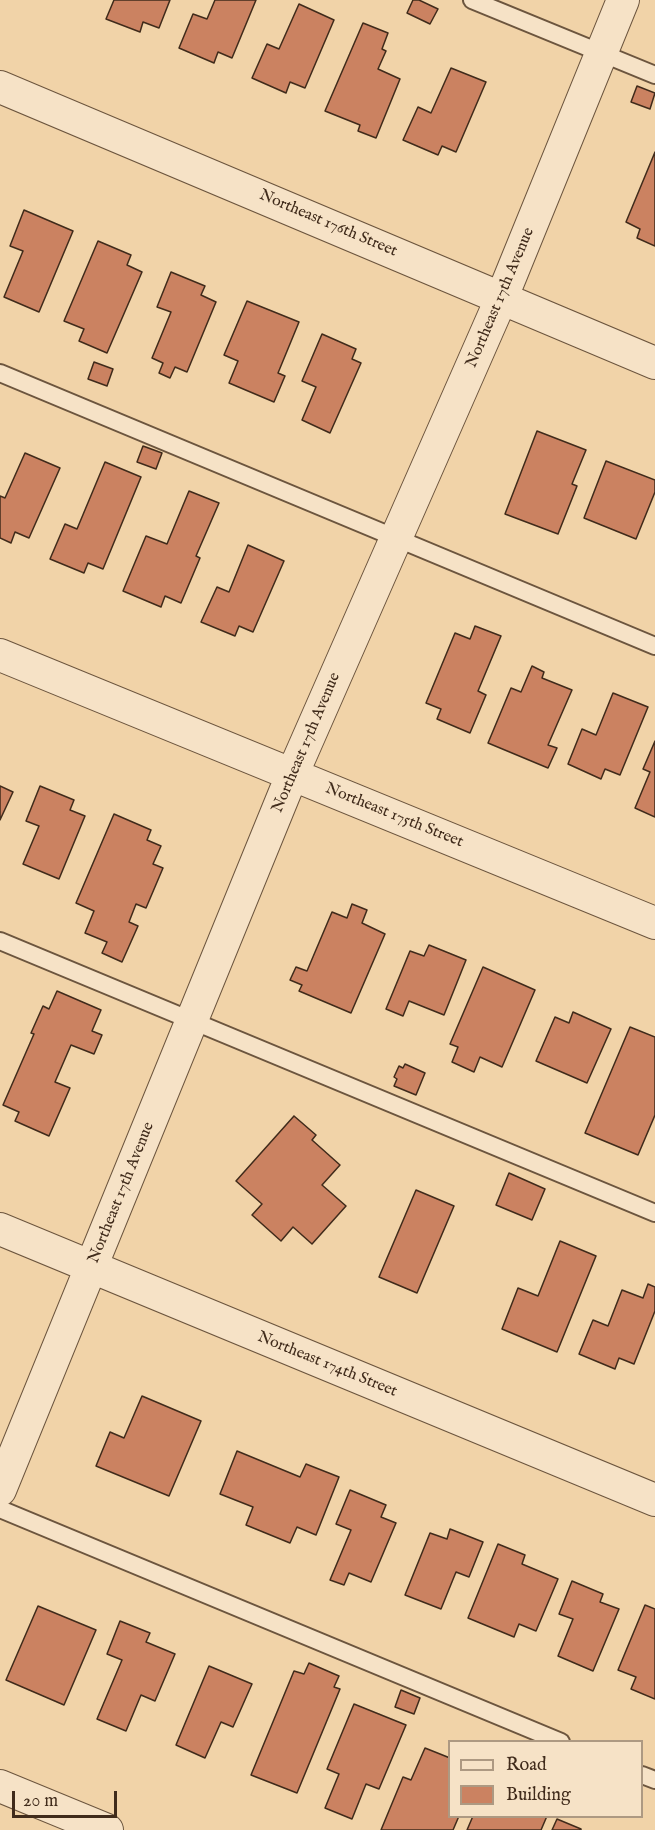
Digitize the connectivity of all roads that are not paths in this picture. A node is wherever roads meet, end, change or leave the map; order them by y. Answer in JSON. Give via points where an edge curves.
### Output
{"nodes":[{"id":1,"x":472,"y":0,"type":"edge"},
{"id":2,"x":623,"y":0,"type":"edge"},
{"id":3,"x":601,"y":53,"type":"junction"},
{"id":4,"x":655,"y":75,"type":"edge"},
{"id":5,"x":0,"y":87,"type":"edge"},
{"id":6,"x":502,"y":297,"type":"junction"},
{"id":7,"x":655,"y":363,"type":"edge"},
{"id":8,"x":0,"y":373,"type":"edge"},
{"id":9,"x":396,"y":538,"type":"junction"},
{"id":10,"x":655,"y":646,"type":"edge"},
{"id":11,"x":0,"y":655,"type":"edge"},
{"id":12,"x":292,"y":775,"type":"junction"},
{"id":13,"x":655,"y":923,"type":"edge"},
{"id":14,"x":0,"y":941,"type":"edge"},
{"id":15,"x":192,"y":1020,"type":"junction"},
{"id":16,"x":655,"y":1213,"type":"edge"},
{"id":17,"x":0,"y":1229,"type":"edge"},
{"id":18,"x":92,"y":1268,"type":"junction"},
{"id":19,"x":0,"y":1490,"type":"edge"},
{"id":20,"x":655,"y":1500,"type":"edge"},
{"id":21,"x":0,"y":1509,"type":"edge"},
{"id":22,"x":556,"y":1740,"type":"edge"},
{"id":23,"x":0,"y":1786,"type":"edge"},
{"id":24,"x":107,"y":1830,"type":"edge"}],
"edges":[{"from":1,"to":3,"type":"lane"},
{"from":2,"to":3,"type":"street","name":"Northeast 17th Avenue"},
{"from":3,"to":4,"type":"lane"},
{"from":3,"to":6,"type":"street","name":"Northeast 17th Avenue"},
{"from":5,"to":6,"type":"street","name":"Northeast 176th Street"},
{"from":6,"to":7,"type":"street","name":"Northeast 176th Street"},
{"from":6,"to":9,"type":"street","name":"Northeast 17th Avenue"},
{"from":8,"to":9,"type":"lane"},
{"from":9,"to":10,"type":"lane"},
{"from":9,"to":12,"type":"street","name":"Northeast 17th Avenue"},
{"from":11,"to":12,"type":"street","name":"Northeast 175th Street"},
{"from":12,"to":13,"type":"street","name":"Northeast 175th Street"},
{"from":12,"to":15,"type":"street","name":"Northeast 17th Avenue"},
{"from":14,"to":15,"type":"lane"},
{"from":15,"to":16,"type":"lane"},
{"from":15,"to":18,"type":"street","name":"Northeast 17th Avenue"},
{"from":17,"to":18,"type":"street","name":"Northeast 174th Street"},
{"from":18,"to":19,"type":"street","name":"Northeast 17th Avenue"},
{"from":18,"to":20,"type":"street","name":"Northeast 174th Street"},
{"from":21,"to":22,"type":"lane"},
{"from":23,"to":24,"type":"street"}]}
